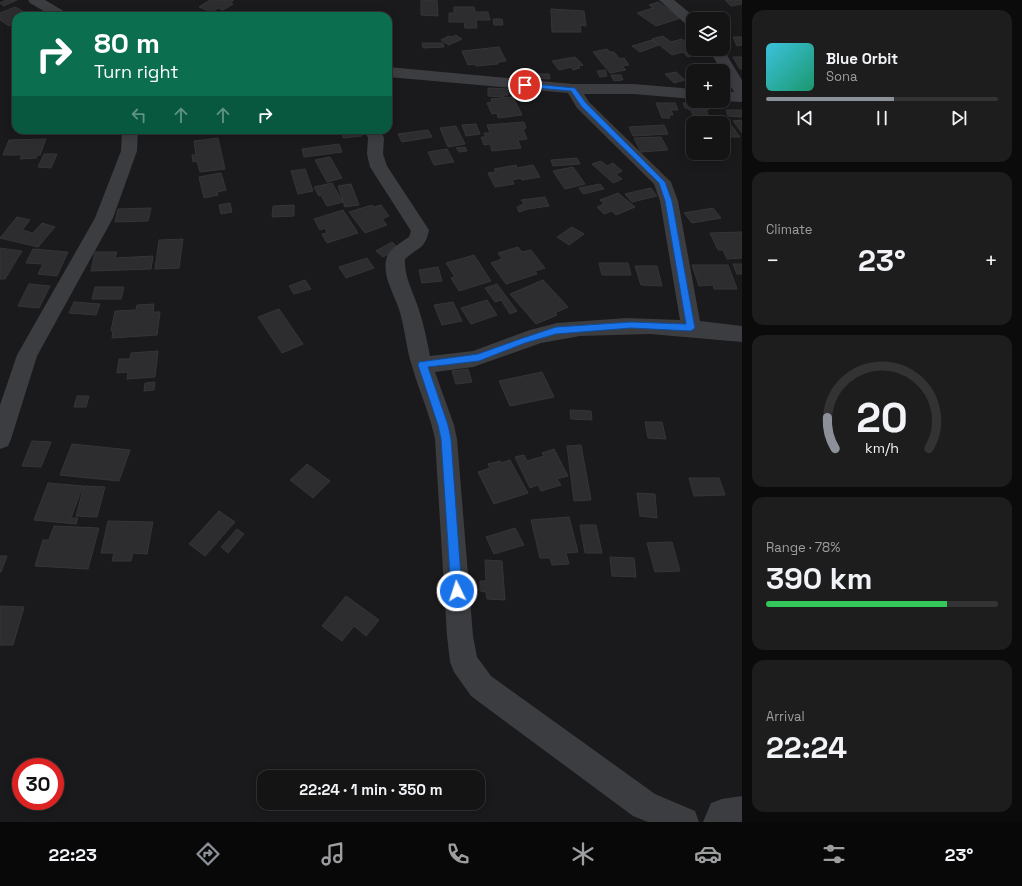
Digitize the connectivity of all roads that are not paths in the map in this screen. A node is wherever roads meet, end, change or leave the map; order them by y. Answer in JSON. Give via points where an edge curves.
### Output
{"nodes":[{"id":1,"x":35,"y":0,"type":"edge"},
{"id":2,"x":666,"y":0,"type":"edge"},
{"id":3,"x":55,"y":12,"type":"edge"},
{"id":4,"x":686,"y":17,"type":"edge"},
{"id":5,"x":720,"y":56,"type":"edge"},
{"id":6,"x":392,"y":72,"type":"edge"},
{"id":7,"x":573,"y":89,"type":"junction"},
{"id":8,"x":686,"y":93,"type":"edge"},
{"id":9,"x":742,"y":93,"type":"edge"},
{"id":10,"x":730,"y":96,"type":"edge"},
{"id":11,"x":742,"y":97,"type":"edge"},
{"id":12,"x":130,"y":134,"type":"edge"},
{"id":13,"x":374,"y":134,"type":"edge"},
{"id":14,"x":691,"y":328,"type":"junction"},
{"id":15,"x":742,"y":334,"type":"edge"},
{"id":16,"x":422,"y":365,"type":"junction"},
{"id":17,"x":0,"y":439,"type":"edge"},
{"id":18,"x":742,"y":811,"type":"edge"},
{"id":19,"x":684,"y":822,"type":"edge"},
{"id":20,"x":718,"y":822,"type":"edge"}],
"edges":[{"from":1,"to":3,"type":"street"},
{"from":2,"to":4,"type":"street"},
{"from":5,"to":9,"type":"street"},
{"from":6,"to":7,"type":"street"},
{"from":7,"to":8,"type":"street","via":[[634,89]]},
{"from":7,"to":14,"type":"street","via":[[583,104],[662,182],[669,201]]},
{"from":10,"to":11,"type":"street"},
{"from":12,"to":17,"type":"street","via":[[129,151],[104,218],[27,355]]},
{"from":13,"to":16,"type":"street","via":[[375,154],[379,167],[420,230],[418,240],[396,257],[395,267],[409,309]]},
{"from":14,"to":15,"type":"street"},
{"from":14,"to":16,"type":"street","via":[[631,325],[556,331],[479,358]]},
{"from":16,"to":19,"type":"street","via":[[446,439],[464,662],[481,686],[644,805]]},
{"from":18,"to":20,"type":"street","via":[[722,814]]}]}
